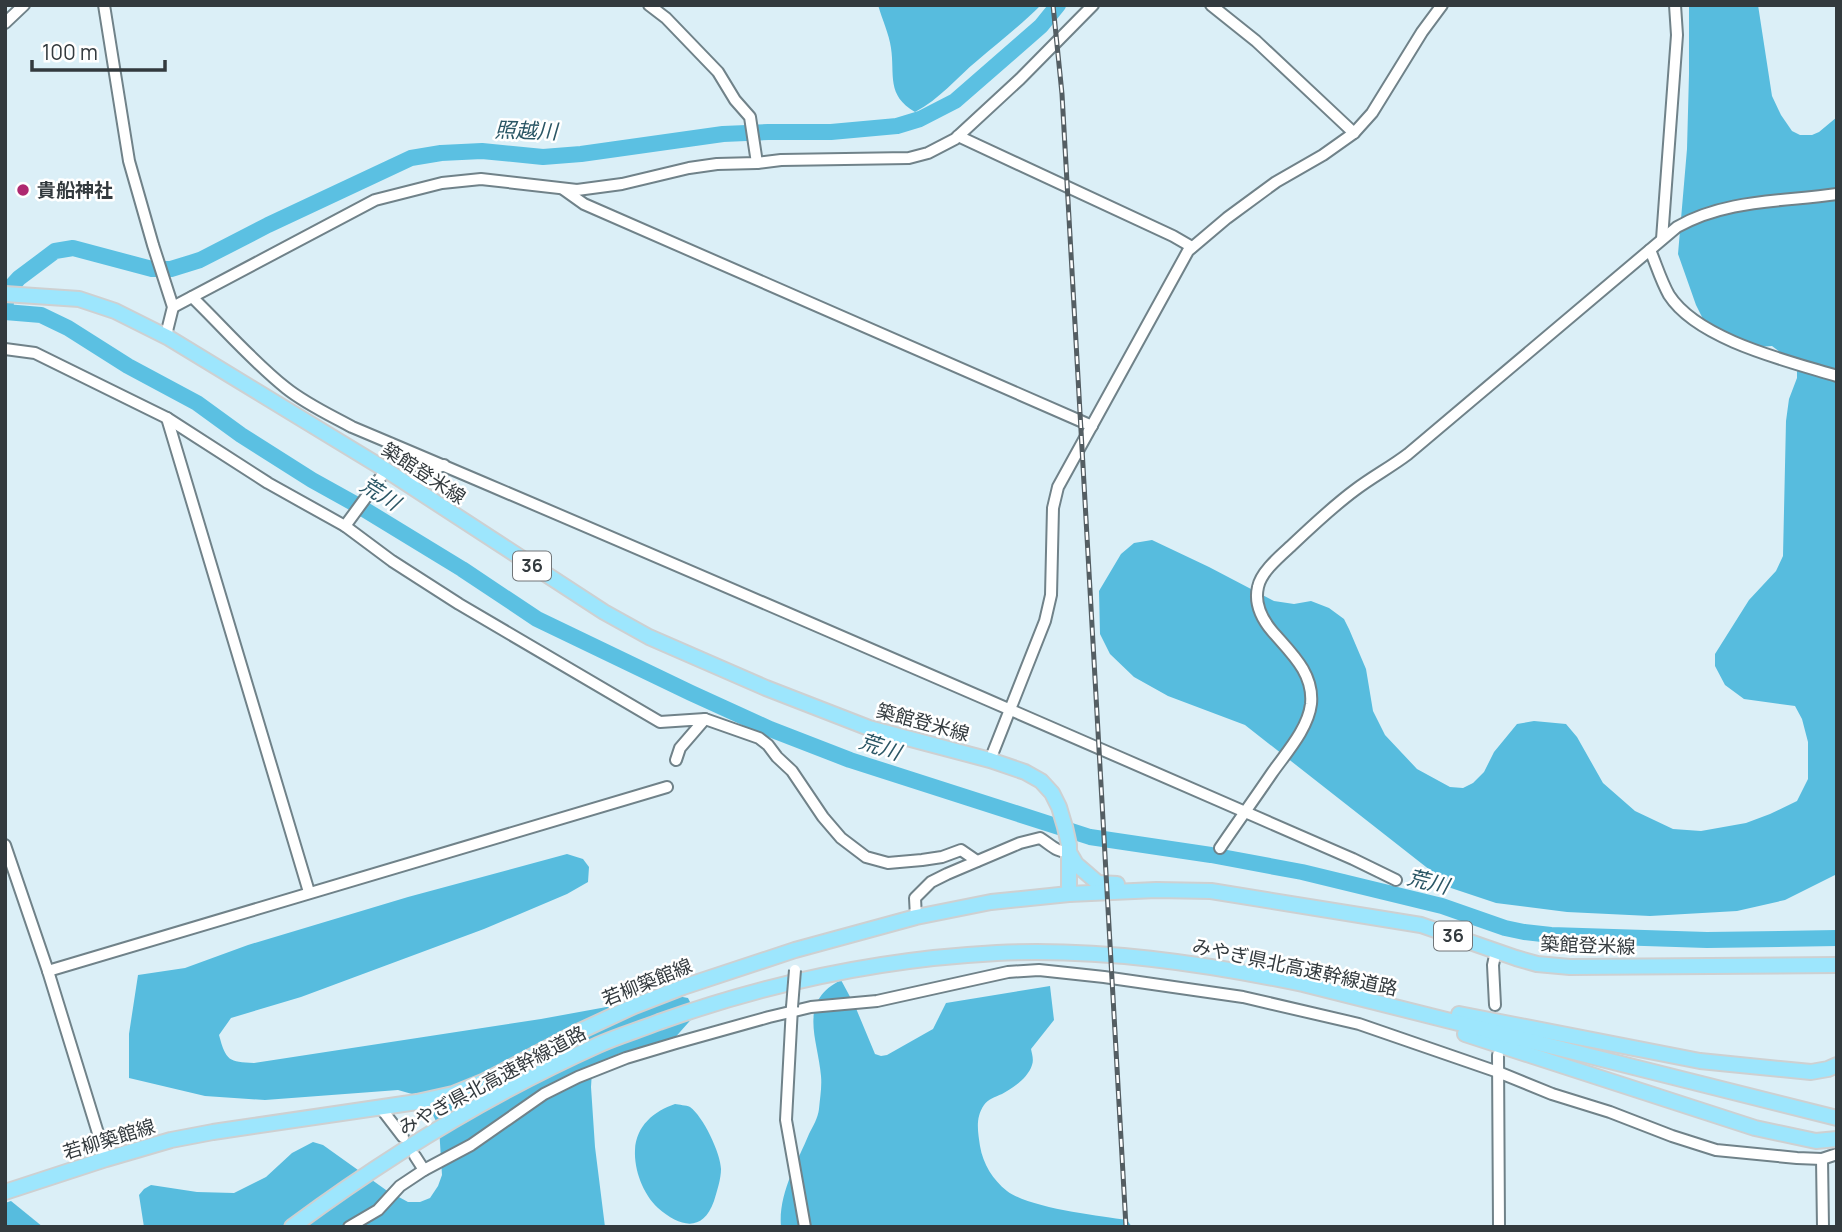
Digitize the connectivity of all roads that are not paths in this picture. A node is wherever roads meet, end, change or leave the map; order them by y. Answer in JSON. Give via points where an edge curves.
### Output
{"nodes":[{"id":1,"x":24,"y":5,"type":"edge"},
{"id":2,"x":104,"y":5,"type":"edge"},
{"id":3,"x":649,"y":5,"type":"edge"},
{"id":4,"x":1093,"y":5,"type":"edge"},
{"id":5,"x":1211,"y":5,"type":"edge"},
{"id":6,"x":1441,"y":5,"type":"edge"},
{"id":7,"x":1675,"y":5,"type":"edge"},
{"id":8,"x":5,"y":23,"type":"edge"},
{"id":9,"x":1354,"y":134,"type":"junction"},
{"id":10,"x":958,"y":136,"type":"junction"},
{"id":11,"x":757,"y":163,"type":"junction"},
{"id":12,"x":560,"y":188,"type":"junction"},
{"id":13,"x":1837,"y":194,"type":"edge"},
{"id":14,"x":1662,"y":239,"type":"junction"},
{"id":15,"x":1192,"y":247,"type":"junction"},
{"id":16,"x":1650,"y":250,"type":"junction"},
{"id":17,"x":12,"y":295,"type":"edge"},
{"id":18,"x":192,"y":297,"type":"junction"},
{"id":19,"x":172,"y":304,"type":"junction"},
{"id":20,"x":169,"y":338,"type":"junction"},
{"id":21,"x":5,"y":349,"type":"edge"},
{"id":22,"x":1837,"y":376,"type":"edge"},
{"id":23,"x":167,"y":418,"type":"junction"},
{"id":24,"x":1092,"y":426,"type":"junction"},
{"id":25,"x":443,"y":465,"type":"junction"},
{"id":26,"x":386,"y":470,"type":"junction"},
{"id":27,"x":408,"y":484,"type":"junction"},
{"id":28,"x":347,"y":523,"type":"junction"},
{"id":29,"x":1010,"y":711,"type":"junction"},
{"id":30,"x":705,"y":719,"type":"junction"},
{"id":31,"x":676,"y":760,"type":"dead end"},
{"id":32,"x":990,"y":760,"type":"junction"},
{"id":33,"x":667,"y":787,"type":"dead end"},
{"id":34,"x":1244,"y":812,"type":"junction"},
{"id":35,"x":5,"y":845,"type":"edge"},
{"id":36,"x":1220,"y":848,"type":"dead end"},
{"id":37,"x":1069,"y":849,"type":"junction"},
{"id":38,"x":977,"y":861,"type":"junction"},
{"id":39,"x":1396,"y":880,"type":"dead end"},
{"id":40,"x":1156,"y":890,"type":"junction"},
{"id":41,"x":309,"y":892,"type":"junction"},
{"id":42,"x":1069,"y":894,"type":"junction"},
{"id":43,"x":916,"y":917,"type":"junction"},
{"id":44,"x":795,"y":950,"type":"junction"},
{"id":45,"x":1496,"y":951,"type":"junction"},
{"id":46,"x":1837,"y":965,"type":"edge"},
{"id":47,"x":48,"y":971,"type":"junction"},
{"id":48,"x":1303,"y":984,"type":"junction"},
{"id":49,"x":1495,"y":1005,"type":"dead end"},
{"id":50,"x":792,"y":1009,"type":"junction"},
{"id":51,"x":1498,"y":1055,"type":"dead end"},
{"id":52,"x":1837,"y":1065,"type":"edge"},
{"id":53,"x":1498,"y":1072,"type":"junction"},
{"id":54,"x":380,"y":1107,"type":"junction"},
{"id":55,"x":1837,"y":1118,"type":"edge"},
{"id":56,"x":403,"y":1137,"type":"dead end"},
{"id":57,"x":1837,"y":1139,"type":"edge"},
{"id":58,"x":1837,"y":1154,"type":"edge"},
{"id":59,"x":415,"y":1156,"type":"dead end"},
{"id":60,"x":106,"y":1159,"type":"junction"},
{"id":61,"x":1822,"y":1159,"type":"junction"},
{"id":62,"x":424,"y":1170,"type":"junction"},
{"id":63,"x":5,"y":1192,"type":"edge"},
{"id":64,"x":292,"y":1227,"type":"edge"},
{"id":65,"x":349,"y":1227,"type":"edge"},
{"id":66,"x":805,"y":1227,"type":"edge"},
{"id":67,"x":1499,"y":1227,"type":"edge"},
{"id":68,"x":1823,"y":1227,"type":"edge"}],
"edges":[{"from":1,"to":8,"type":"street"},
{"from":2,"to":19,"type":"street","via":[[130,160]]},
{"from":3,"to":11,"type":"street","via":[[718,72],[750,117]]},
{"from":4,"to":10,"type":"street"},
{"from":5,"to":9,"type":"street"},
{"from":6,"to":9,"type":"street"},
{"from":7,"to":14,"type":"street"},
{"from":9,"to":15,"type":"street","via":[[1276,182]]},
{"from":10,"to":11,"type":"street","via":[[940,148],[909,158]]},
{"from":10,"to":15,"type":"street"},
{"from":11,"to":12,"type":"street","via":[[689,168],[599,188]]},
{"from":12,"to":18,"type":"street","via":[[481,179],[442,183],[375,200]]},
{"from":12,"to":24,"type":"street","via":[[584,204]]},
{"from":13,"to":14,"type":"street","via":[[1719,209],[1690,220]]},
{"from":14,"to":16,"type":"street"},
{"from":15,"to":24,"type":"street"},
{"from":16,"to":22,"type":"street","via":[[1669,295],[1711,331]]},
{"from":16,"to":34,"type":"street","via":[[1408,454],[1331,509],[1264,574],[1258,585],[1259,611],[1308,677],[1311,708],[1292,745]]},
{"from":17,"to":20,"type":"main road","name":"築館登米線","number":"36","via":[[79,299]]},
{"from":18,"to":19,"type":"street"},
{"from":18,"to":25,"type":"street","via":[[287,390],[352,427]]},
{"from":19,"to":20,"type":"street"},
{"from":20,"to":26,"type":"main road","name":"築館登米線","number":"36"},
{"from":21,"to":23,"type":"street","via":[[35,353]]},
{"from":23,"to":28,"type":"street","via":[[268,483]]},
{"from":23,"to":41,"type":"street"},
{"from":24,"to":29,"type":"street","via":[[1058,487],[1053,508],[1051,595]]},
{"from":25,"to":27,"type":"street"},
{"from":25,"to":29,"type":"street"},
{"from":26,"to":27,"type":"main road","name":"築館登米線","number":"36"},
{"from":26,"to":28,"type":"street"},
{"from":27,"to":32,"type":"main road","name":"築館登米線","number":"36","via":[[555,582],[649,637],[869,728]]},
{"from":28,"to":30,"type":"street","via":[[392,561],[459,604],[660,722]]},
{"from":29,"to":32,"type":"street"},
{"from":29,"to":34,"type":"street"},
{"from":30,"to":31,"type":"street","via":[[680,748]]},
{"from":30,"to":38,"type":"street","via":[[768,745],[841,838],[866,857],[888,863],[942,857],[961,850]]},
{"from":32,"to":37,"type":"main road","name":"築館登米線","number":"36","via":[[1025,772],[1052,793],[1066,827]]},
{"from":33,"to":41,"type":"street"},
{"from":34,"to":36,"type":"street"},
{"from":34,"to":39,"type":"street"},
{"from":35,"to":47,"type":"street"},
{"from":37,"to":38,"type":"street","via":[[1063,853],[1040,838]]},
{"from":37,"to":40,"type":"main road","via":[[1076,864],[1098,883]]},
{"from":37,"to":42,"type":"main road","name":"築館登米線","number":"36"},
{"from":38,"to":43,"type":"street","via":[[931,882],[919,893]]},
{"from":40,"to":42,"type":"main road","name":"築館登米線","number":"36"},
{"from":40,"to":45,"type":"main road","name":"築館登米線","number":"36","via":[[1211,891],[1391,919]]},
{"from":41,"to":47,"type":"street"},
{"from":42,"to":43,"type":"main road","name":"若柳築館線","via":[[991,902]]},
{"from":43,"to":44,"type":"main road","name":"若柳築館線"},
{"from":44,"to":50,"type":"street","bridge":true},
{"from":44,"to":54,"type":"main road","name":"若柳築館線","via":[[634,1006],[453,1094]]},
{"from":45,"to":46,"type":"main road","name":"築館登米線","number":"36","via":[[1537,964],[1570,967]]},
{"from":45,"to":49,"type":"street"},
{"from":47,"to":60,"type":"street"},
{"from":48,"to":52,"type":"main road","via":[[1700,1060],[1811,1072]]},
{"from":48,"to":55,"type":"main road","name":"みやぎ県北高速幹線道路"},
{"from":48,"to":57,"type":"main road","via":[[1755,1128],[1816,1141]]},
{"from":48,"to":64,"type":"main road","name":"みやぎ県北高速幹線道路","via":[[1184,962],[1067,953],[946,957],[805,978],[662,1021],[524,1080],[382,1163]]},
{"from":50,"to":53,"type":"street","via":[[877,1001],[1007,972],[1039,970],[1255,1000],[1359,1024]]},
{"from":50,"to":62,"type":"street","via":[[626,1058],[578,1077]]},
{"from":50,"to":66,"type":"street","via":[[786,1120]]},
{"from":51,"to":53,"type":"street"},
{"from":53,"to":61,"type":"street","via":[[1716,1150]]},
{"from":53,"to":67,"type":"street"},
{"from":54,"to":56,"type":"street"},
{"from":54,"to":60,"type":"main road","name":"若柳築館線","via":[[214,1132]]},
{"from":58,"to":61,"type":"street"},
{"from":59,"to":62,"type":"street"},
{"from":60,"to":63,"type":"main road","name":"若柳築館線"},
{"from":61,"to":68,"type":"street"},
{"from":62,"to":65,"type":"street","via":[[400,1186],[378,1210]]}]}
